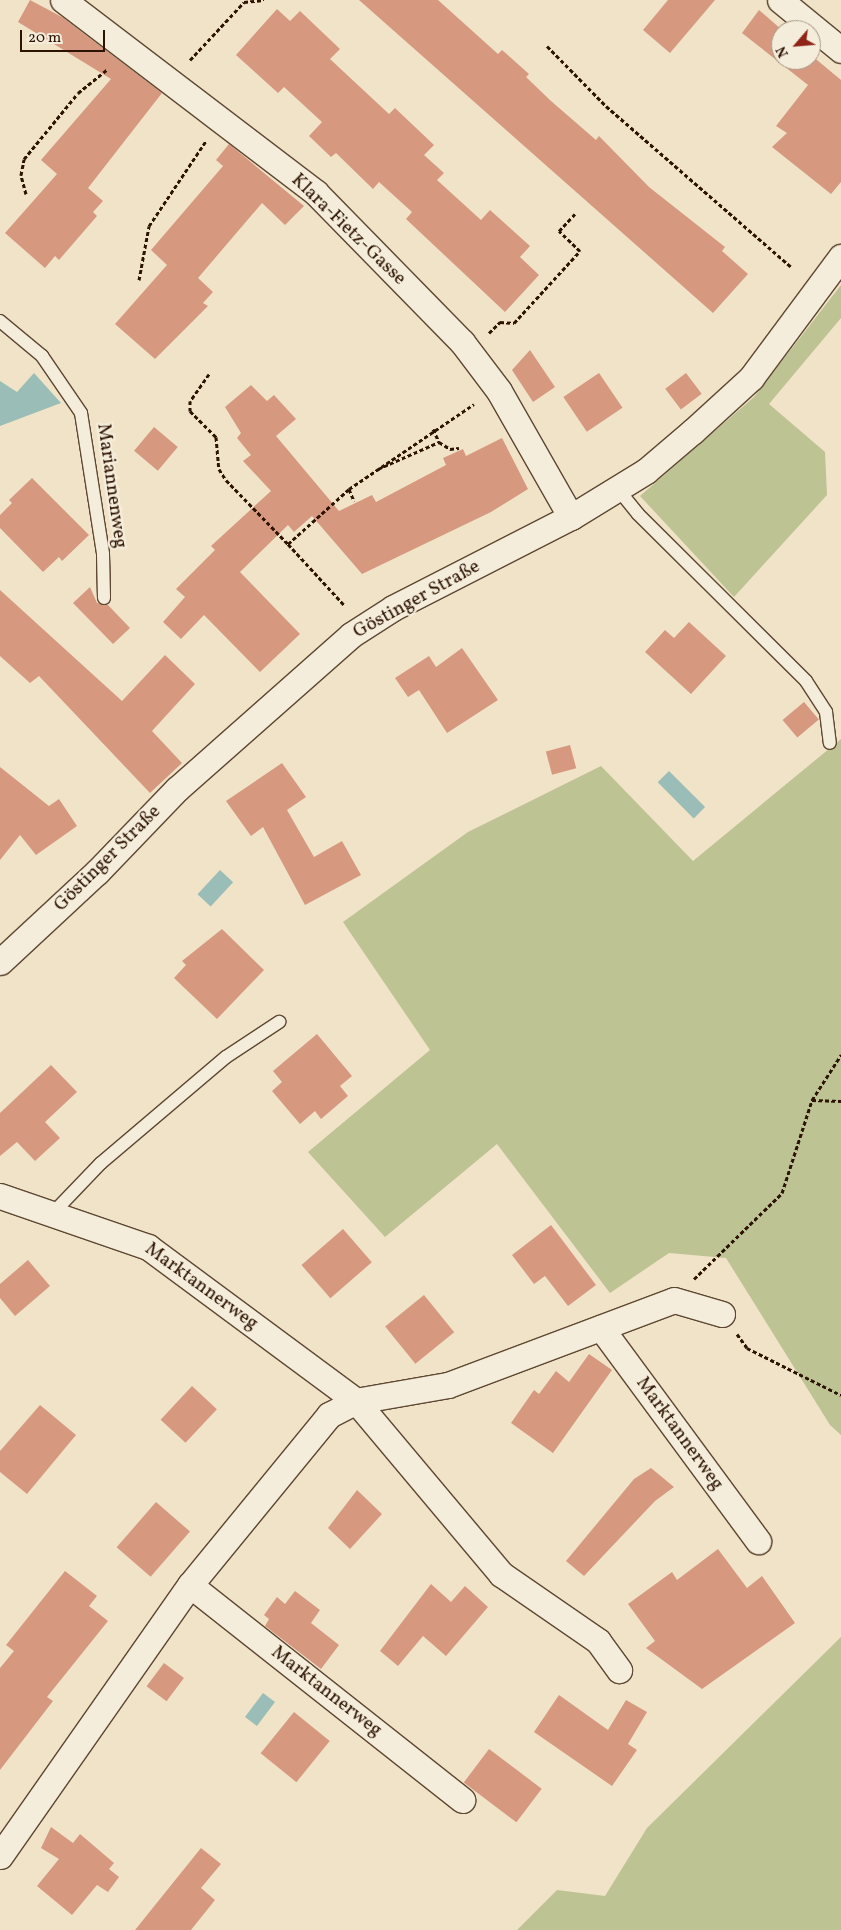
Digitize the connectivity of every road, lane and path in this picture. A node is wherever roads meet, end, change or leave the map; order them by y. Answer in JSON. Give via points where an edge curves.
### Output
{"nodes":[{"id":1,"x":63,"y":0,"type":"edge"},
{"id":2,"x":264,"y":0,"type":"edge"},
{"id":3,"x":780,"y":0,"type":"edge"},
{"id":4,"x":548,"y":46,"type":"dead end"},
{"id":5,"x":127,"y":48,"type":"junction"},
{"id":6,"x":841,"y":50,"type":"edge"},
{"id":7,"x":190,"y":60,"type":"dead end"},
{"id":8,"x":221,"y":120,"type":"junction"},
{"id":9,"x":26,"y":194,"type":"dead end"},
{"id":10,"x":576,"y":212,"type":"dead end"},
{"id":11,"x":841,"y":257,"type":"edge"},
{"id":12,"x":791,"y":267,"type":"dead end"},
{"id":13,"x":139,"y":280,"type":"dead end"},
{"id":14,"x":0,"y":321,"type":"edge"},
{"id":15,"x":487,"y":335,"type":"dead end"},
{"id":16,"x":209,"y":374,"type":"dead end"},
{"id":17,"x":499,"y":391,"type":"junction"},
{"id":18,"x":433,"y":429,"type":"junction"},
{"id":19,"x":439,"y":442,"type":"junction"},
{"id":20,"x":460,"y":448,"type":"dead end"},
{"id":21,"x":372,"y":472,"type":"junction"},
{"id":22,"x":617,"y":488,"type":"junction"},
{"id":23,"x":349,"y":489,"type":"junction"},
{"id":24,"x":354,"y":501,"type":"dead end"},
{"id":25,"x":571,"y":517,"type":"junction"},
{"id":26,"x":288,"y":544,"type":"junction"},
{"id":27,"x":104,"y":598,"type":"dead end"},
{"id":28,"x":364,"y":627,"type":"junction"},
{"id":29,"x":830,"y":743,"type":"dead end"},
{"id":30,"x":0,"y":962,"type":"edge"},
{"id":31,"x":279,"y":1022,"type":"dead end"},
{"id":32,"x":841,"y":1055,"type":"edge"},
{"id":33,"x":812,"y":1100,"type":"junction"},
{"id":34,"x":841,"y":1101,"type":"edge"},
{"id":35,"x":0,"y":1196,"type":"edge"},
{"id":36,"x":52,"y":1213,"type":"junction"},
{"id":37,"x":664,"y":1304,"type":"junction"},
{"id":38,"x":722,"y":1314,"type":"joint"},
{"id":39,"x":601,"y":1328,"type":"junction"},
{"id":40,"x":841,"y":1395,"type":"edge"},
{"id":41,"x":356,"y":1401,"type":"junction"},
{"id":42,"x":758,"y":1541,"type":"dead end"},
{"id":43,"x":190,"y":1585,"type":"junction"},
{"id":44,"x":619,"y":1670,"type":"dead end"},
{"id":45,"x":462,"y":1800,"type":"dead end"},
{"id":46,"x":0,"y":1856,"type":"edge"}],
"edges":[{"from":1,"to":5,"type":"street","name":"Klara-Fietz-Gasse"},
{"from":2,"to":7,"type":"path","via":[[244,2]]},
{"from":3,"to":6,"type":"street"},
{"from":4,"to":12,"type":"path","via":[[606,106]]},
{"from":5,"to":8,"type":"street","name":"Klara-Fietz-Gasse"},
{"from":5,"to":9,"type":"path","via":[[78,93],[24,159],[21,175]]},
{"from":8,"to":13,"type":"path","via":[[149,226]]},
{"from":8,"to":17,"type":"street","name":"Klara-Fietz-Gasse","via":[[321,199],[462,342]]},
{"from":10,"to":15,"type":"path","via":[[560,231],[580,251],[514,323],[500,322]]},
{"from":11,"to":22,"type":"street","name":"Göstinger Straße","via":[[751,378],[680,442]]},
{"from":14,"to":27,"type":"lane","name":"Mariannenweg","via":[[42,356],[82,413],[103,554]]},
{"from":16,"to":26,"type":"path","via":[[190,401],[190,411],[216,437],[219,468],[226,480]]},
{"from":17,"to":18,"type":"path"},
{"from":17,"to":25,"type":"street","name":"Klara-Fietz-Gasse"},
{"from":18,"to":19,"type":"path"},
{"from":18,"to":21,"type":"path"},
{"from":19,"to":20,"type":"path","via":[[450,449]]},
{"from":19,"to":21,"type":"path"},
{"from":21,"to":23,"type":"path"},
{"from":22,"to":25,"type":"street","name":"Göstinger Straße"},
{"from":22,"to":29,"type":"lane","via":[[638,514],[806,681],[826,712]]},
{"from":23,"to":24,"type":"path"},
{"from":23,"to":26,"type":"path"},
{"from":25,"to":28,"type":"street","name":"Göstinger Straße"},
{"from":26,"to":28,"type":"path"},
{"from":28,"to":30,"type":"street","name":"Göstinger Straße","via":[[177,789],[97,872]]},
{"from":31,"to":36,"type":"lane","via":[[226,1057],[101,1163]]},
{"from":32,"to":33,"type":"path"},
{"from":33,"to":34,"type":"path"},
{"from":33,"to":37,"type":"path","via":[[782,1193]]},
{"from":35,"to":36,"type":"street","name":"Marktannerweg"},
{"from":36,"to":41,"type":"street","name":"Marktannerweg","via":[[154,1251]]},
{"from":37,"to":38,"type":"street"},
{"from":37,"to":39,"type":"street"},
{"from":38,"to":40,"type":"path","via":[[748,1348]]},
{"from":39,"to":41,"type":"street","via":[[448,1385]]},
{"from":39,"to":42,"type":"street","name":"Marktannerweg"},
{"from":41,"to":43,"type":"street","via":[[329,1415]]},
{"from":41,"to":44,"type":"street","name":"Marktannerweg","via":[[501,1574],[598,1641]]},
{"from":43,"to":45,"type":"street","name":"Marktannerweg"},
{"from":43,"to":46,"type":"street"}]}
